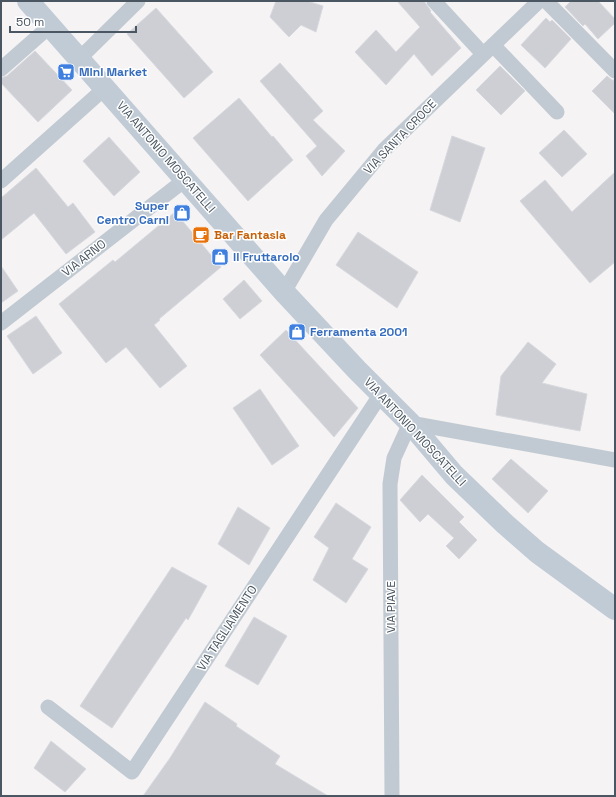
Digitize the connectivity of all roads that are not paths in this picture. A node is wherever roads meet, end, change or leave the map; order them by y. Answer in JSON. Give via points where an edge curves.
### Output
{"nodes":[{"id":1,"x":28,"y":1,"type":"edge"},
{"id":2,"x":138,"y":1,"type":"edge"},
{"id":3,"x":434,"y":1,"type":"edge"},
{"id":4,"x":539,"y":1,"type":"edge"},
{"id":5,"x":546,"y":1,"type":"edge"},
{"id":6,"x":50,"y":26,"type":"junction"},
{"id":7,"x":488,"y":50,"type":"junction"},
{"id":8,"x":79,"y":59,"type":"junction"},
{"id":9,"x":1,"y":69,"type":"edge"},
{"id":10,"x":615,"y":71,"type":"edge"},
{"id":11,"x":105,"y":88,"type":"junction"},
{"id":12,"x":557,"y":112,"type":"dead end"},
{"id":13,"x":186,"y":179,"type":"junction"},
{"id":14,"x":1,"y":181,"type":"edge"},
{"id":15,"x":284,"y":292,"type":"junction"},
{"id":16,"x":1,"y":323,"type":"edge"},
{"id":17,"x":381,"y":394,"type":"junction"},
{"id":18,"x":410,"y":422,"type":"junction"},
{"id":19,"x":615,"y":460,"type":"edge"},
{"id":20,"x":615,"y":610,"type":"edge"},
{"id":21,"x":48,"y":707,"type":"dead end"},
{"id":22,"x":392,"y":796,"type":"edge"}],
"edges":[{"from":1,"to":6,"type":"street","name":"VIA ANTONIO MOSCATELLI"},
{"from":2,"to":8,"type":"street"},
{"from":3,"to":7,"type":"street"},
{"from":4,"to":7,"type":"street","name":"VIA SANTA CROCE"},
{"from":5,"to":10,"type":"street"},
{"from":6,"to":8,"type":"street","name":"VIA ANTONIO MOSCATELLI"},
{"from":6,"to":9,"type":"street"},
{"from":7,"to":12,"type":"street"},
{"from":7,"to":15,"type":"street","name":"VIA SANTA CROCE","via":[[384,150],[326,220]]},
{"from":8,"to":11,"type":"street","name":"VIA ANTONIO MOSCATELLI"},
{"from":11,"to":13,"type":"street","name":"VIA ANTONIO MOSCATELLI"},
{"from":11,"to":14,"type":"street"},
{"from":13,"to":15,"type":"street","name":"VIA ANTONIO MOSCATELLI"},
{"from":13,"to":16,"type":"street","name":"VIA ARNO"},
{"from":15,"to":17,"type":"street","name":"VIA ANTONIO MOSCATELLI"},
{"from":17,"to":18,"type":"street","name":"VIA ANTONIO MOSCATELLI"},
{"from":17,"to":21,"type":"street","name":"VIA TAGLIAMENTO","via":[[132,772]]},
{"from":18,"to":19,"type":"street"},
{"from":18,"to":20,"type":"street","name":"VIA ANTONIO MOSCATELLI","via":[[454,475],[505,524],[557,568]]},
{"from":18,"to":22,"type":"street","name":"VIA PIAVE","via":[[394,458],[390,484]]}]}
